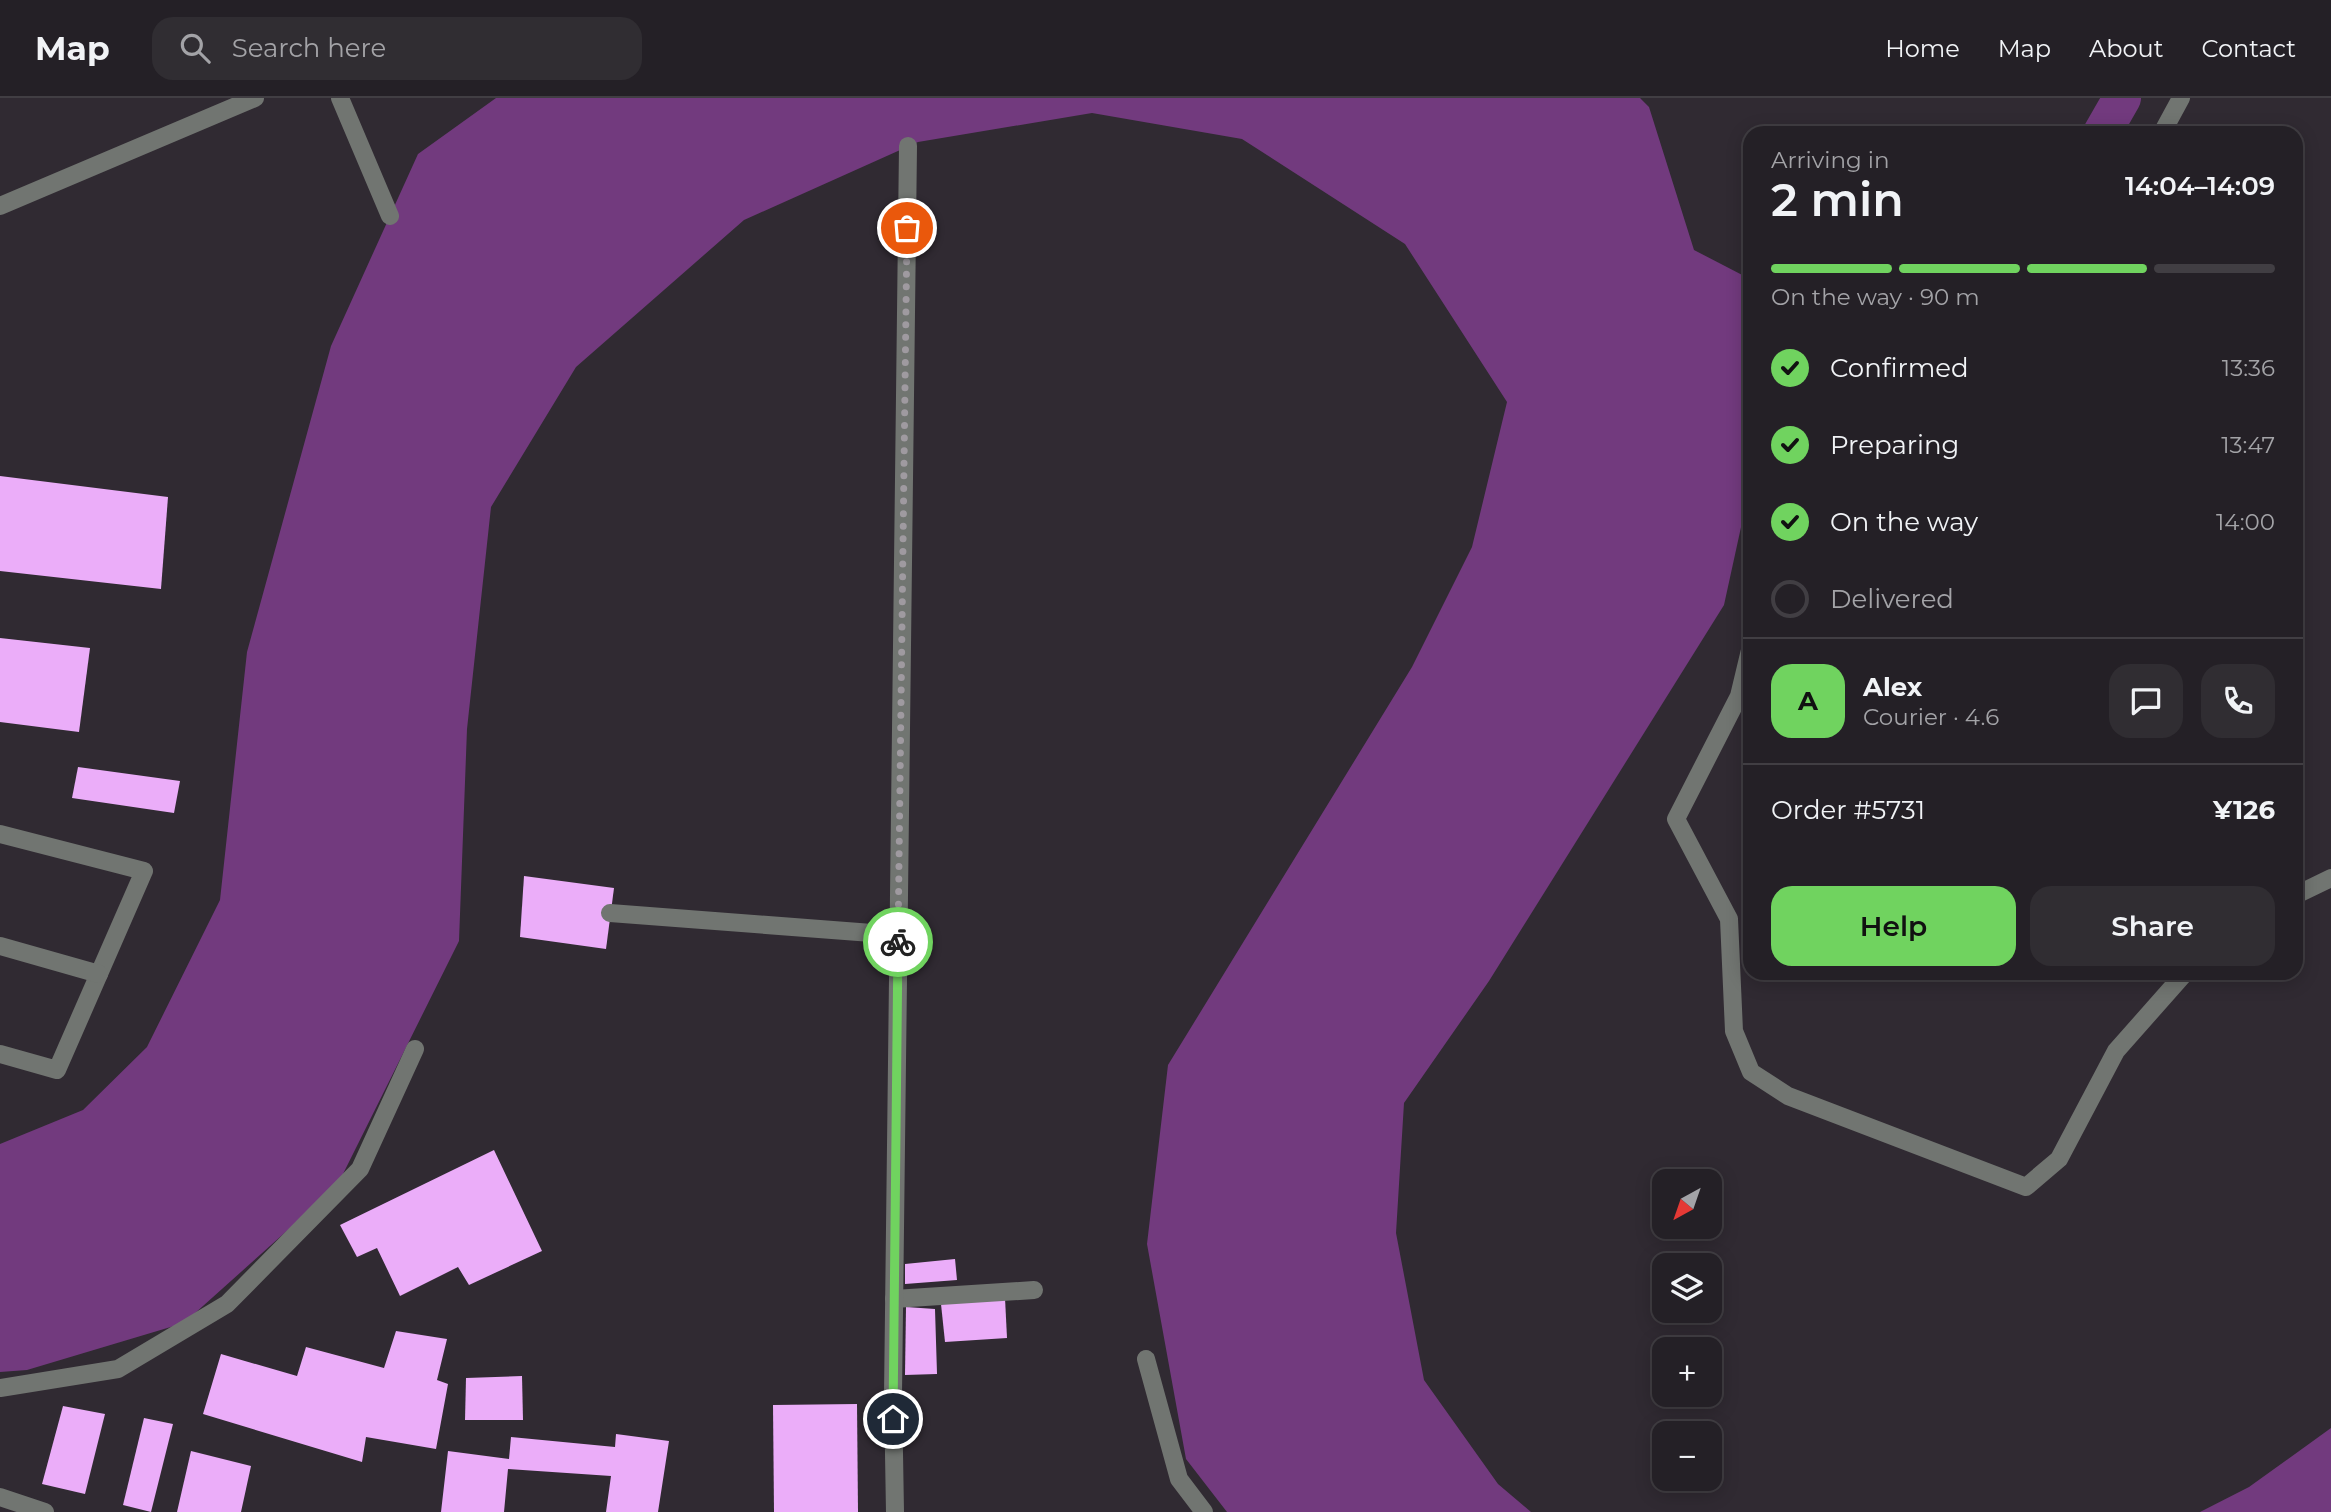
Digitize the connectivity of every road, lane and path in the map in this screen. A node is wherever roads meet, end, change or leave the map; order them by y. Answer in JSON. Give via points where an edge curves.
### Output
{"nodes":[{"id":1,"x":255,"y":98,"type":"edge"},
{"id":2,"x":340,"y":98,"type":"edge"},
{"id":3,"x":2181,"y":98,"type":"edge"},
{"id":4,"x":2166,"y":126,"type":"edge"},
{"id":5,"x":908,"y":146,"type":"dead end"},
{"id":6,"x":0,"y":206,"type":"edge"},
{"id":7,"x":390,"y":216,"type":"dead end"},
{"id":8,"x":1743,"y":679,"type":"edge"},
{"id":9,"x":0,"y":834,"type":"edge"},
{"id":10,"x":2331,"y":878,"type":"edge"},
{"id":11,"x":2303,"y":892,"type":"edge"},
{"id":12,"x":610,"y":914,"type":"dead end"},
{"id":13,"x":898,"y":935,"type":"junction"},
{"id":14,"x":0,"y":946,"type":"edge"},
{"id":15,"x":99,"y":974,"type":"junction"},
{"id":16,"x":2179,"y":980,"type":"edge"},
{"id":17,"x":415,"y":1049,"type":"dead end"},
{"id":18,"x":0,"y":1054,"type":"edge"},
{"id":19,"x":1034,"y":1290,"type":"dead end"},
{"id":20,"x":894,"y":1299,"type":"junction"},
{"id":21,"x":1146,"y":1359,"type":"dead end"},
{"id":22,"x":0,"y":1388,"type":"edge"},
{"id":23,"x":0,"y":1497,"type":"edge"},
{"id":24,"x":45,"y":1512,"type":"edge"},
{"id":25,"x":895,"y":1512,"type":"edge"},
{"id":26,"x":1204,"y":1512,"type":"edge"}],
"edges":[{"from":1,"to":6,"type":"street"},
{"from":2,"to":7,"type":"street"},
{"from":3,"to":4,"type":"street"},
{"from":5,"to":13,"type":"street"},
{"from":8,"to":16,"type":"street","via":[[1739,696],[1676,819],[1729,919],[1734,1031],[1751,1072],[1788,1096],[2026,1187],[2059,1159],[2116,1051]]},
{"from":9,"to":15,"type":"street","via":[[144,871]]},
{"from":10,"to":11,"type":"street"},
{"from":12,"to":13,"type":"street"},
{"from":13,"to":20,"type":"street"},
{"from":14,"to":15,"type":"street"},
{"from":15,"to":18,"type":"street","via":[[57,1070]]},
{"from":17,"to":22,"type":"street","via":[[360,1169],[227,1304],[118,1369]]},
{"from":19,"to":20,"type":"street"},
{"from":20,"to":25,"type":"street"},
{"from":21,"to":26,"type":"street","via":[[1179,1479]]},
{"from":23,"to":24,"type":"street"}]}
